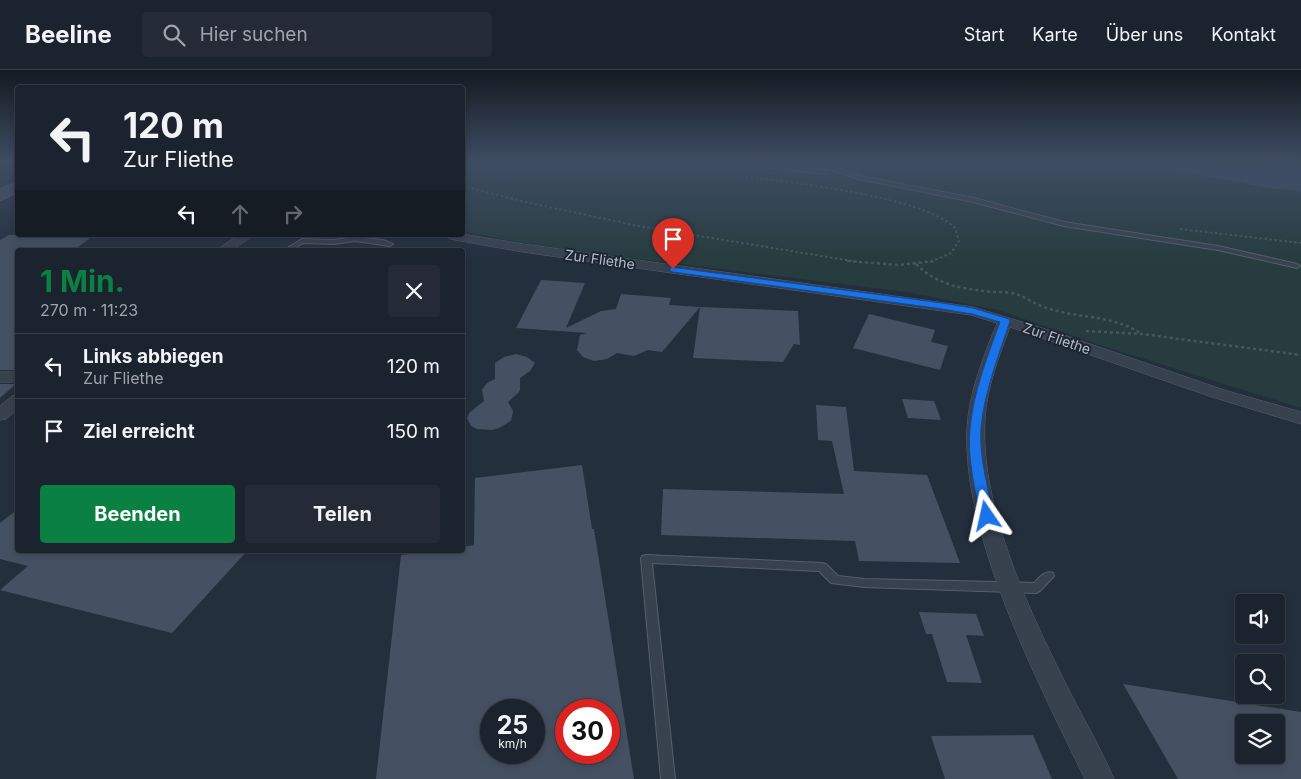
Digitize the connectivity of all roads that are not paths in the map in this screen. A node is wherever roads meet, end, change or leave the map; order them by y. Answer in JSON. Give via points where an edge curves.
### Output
{"nodes":[{"id":1,"x":945,"y":194,"type":"edge"},
{"id":2,"x":245,"y":237,"type":"edge"},
{"id":3,"x":447,"y":237,"type":"edge"},
{"id":4,"x":390,"y":244,"type":"dead end"},
{"id":5,"x":226,"y":248,"type":"edge"},
{"id":6,"x":291,"y":248,"type":"edge"},
{"id":7,"x":1297,"y":266,"type":"dead end"},
{"id":8,"x":1006,"y":321,"type":"junction"},
{"id":9,"x":0,"y":377,"type":"edge"},
{"id":10,"x":15,"y":377,"type":"edge"},
{"id":11,"x":15,"y":402,"type":"edge"},
{"id":12,"x":0,"y":415,"type":"edge"},
{"id":13,"x":1301,"y":418,"type":"edge"},
{"id":14,"x":1050,"y":576,"type":"dead end"},
{"id":15,"x":864,"y":583,"type":"joint"},
{"id":16,"x":1012,"y":588,"type":"junction"},
{"id":17,"x":668,"y":779,"type":"edge"},
{"id":18,"x":1100,"y":779,"type":"edge"}],
"edges":[{"from":1,"to":7,"type":"lane","via":[[1064,224],[1218,248]]},
{"from":2,"to":5,"type":"street"},
{"from":3,"to":8,"type":"street","name":"Zur Fliethe","via":[[942,306]]},
{"from":4,"to":6,"type":"lane","via":[[355,239],[302,242]]},
{"from":8,"to":13,"type":"street","name":"Zur Fliethe","via":[[1221,396]]},
{"from":8,"to":16,"type":"street","via":[[987,374],[976,429],[978,470],[987,516]]},
{"from":9,"to":10,"type":"street"},
{"from":11,"to":12,"type":"street"},
{"from":14,"to":16,"type":"lane","via":[[1036,588]]},
{"from":15,"to":16,"type":"lane"},
{"from":15,"to":17,"type":"lane","via":[[835,580],[822,568],[646,559]]},
{"from":16,"to":18,"type":"street","via":[[1026,626]]}]}
